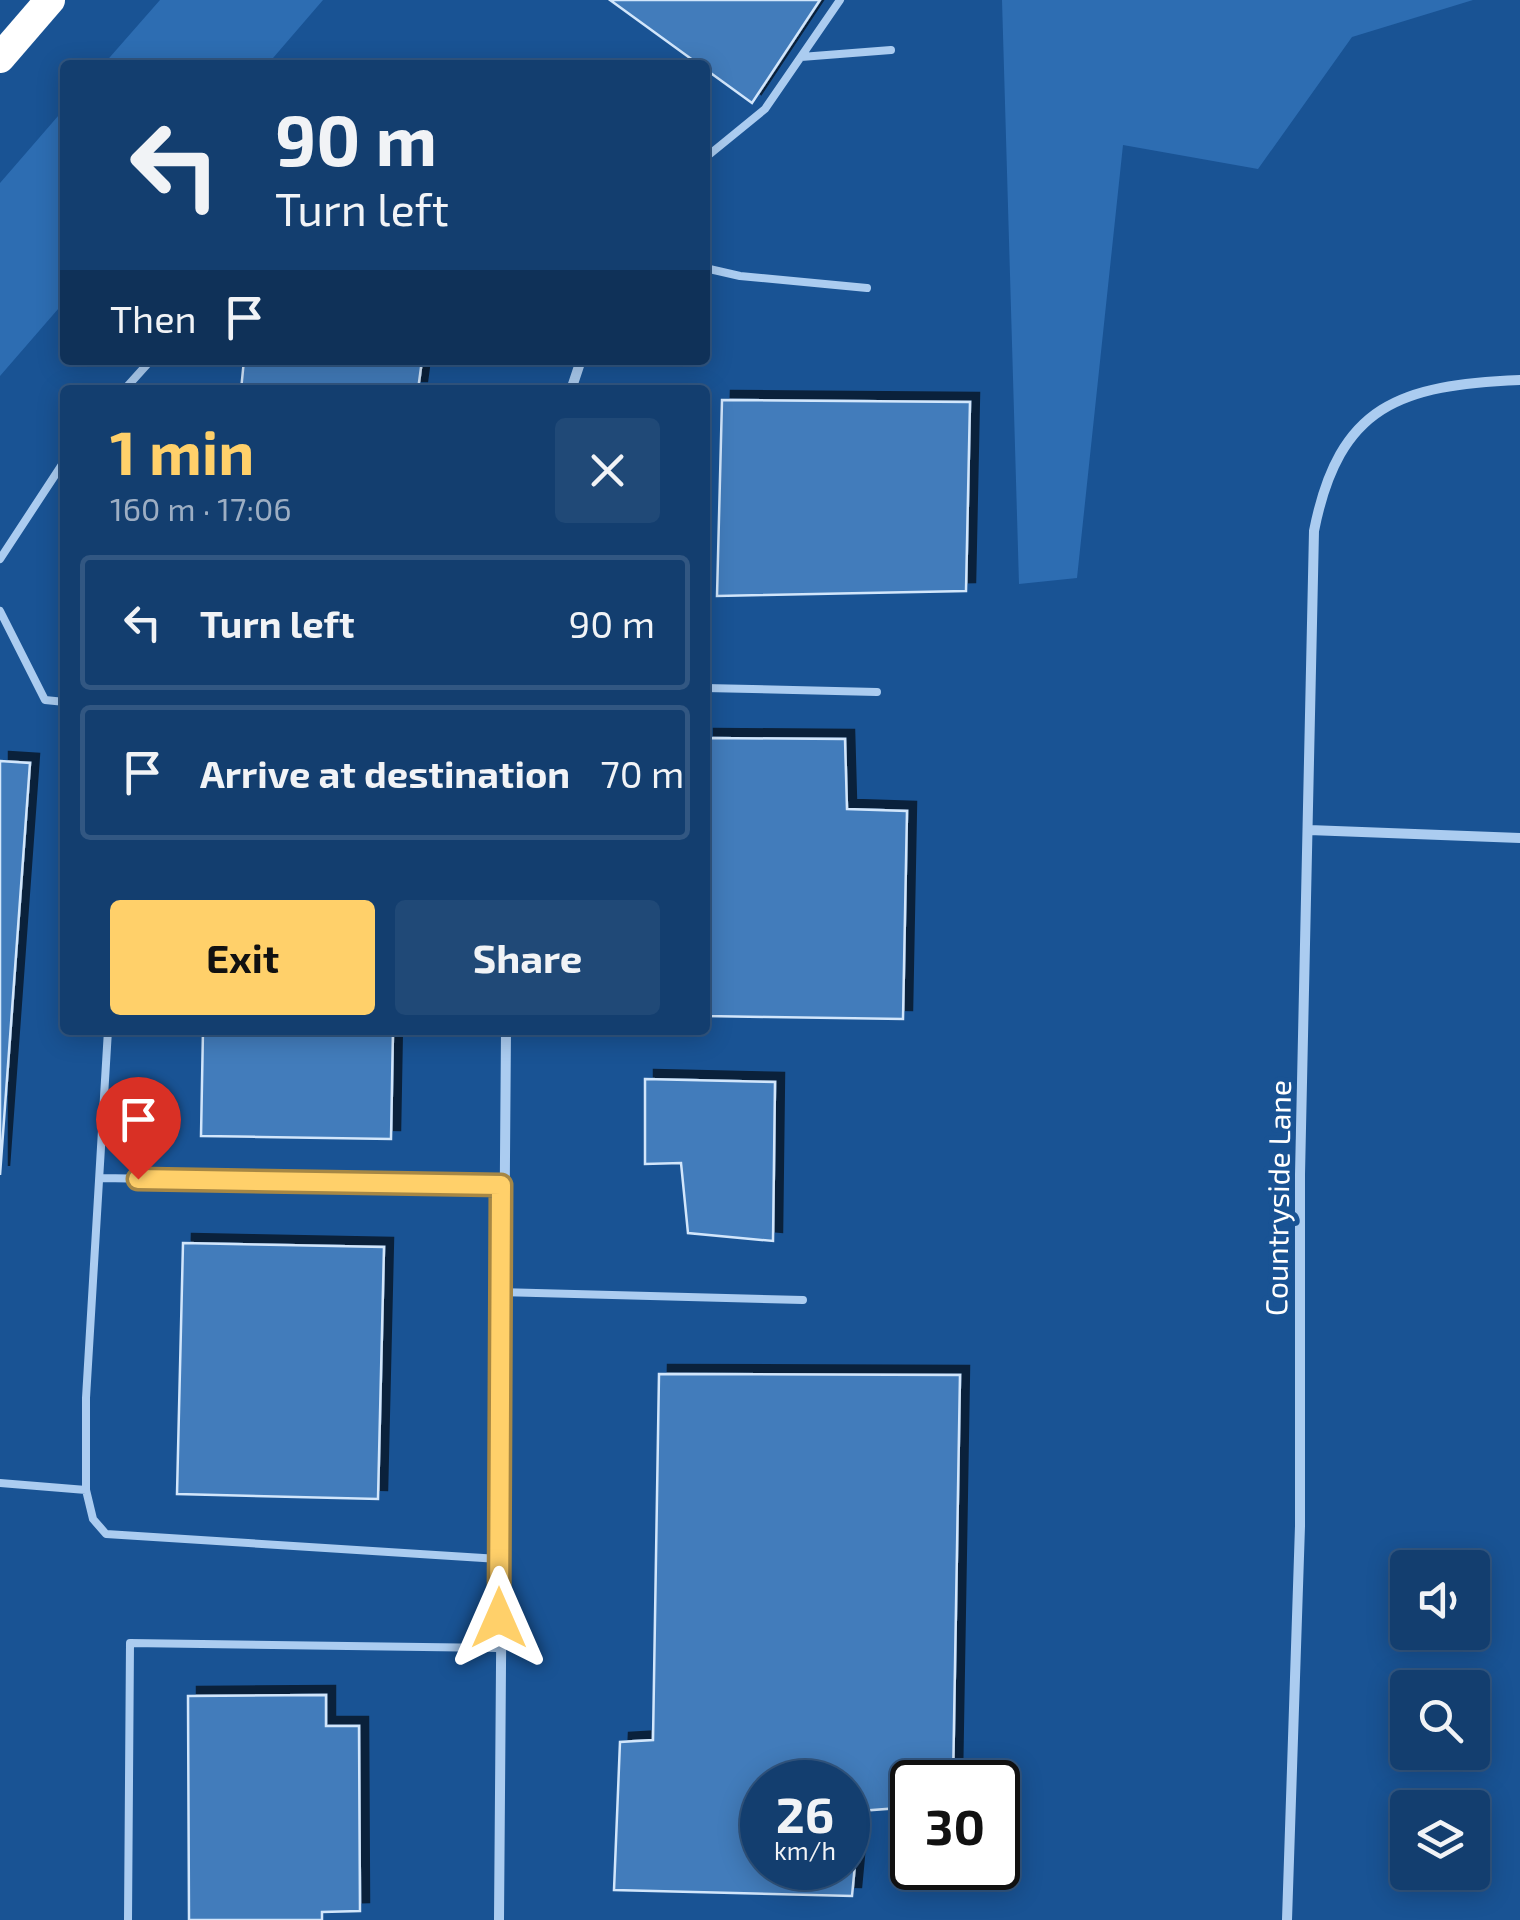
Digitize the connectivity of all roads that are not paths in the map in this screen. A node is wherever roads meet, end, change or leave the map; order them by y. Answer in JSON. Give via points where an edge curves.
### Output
{"nodes":[{"id":1,"x":50,"y":0,"type":"edge"},
{"id":2,"x":840,"y":0,"type":"edge"},
{"id":3,"x":890,"y":50,"type":"dead end"},
{"id":4,"x":0,"y":58,"type":"edge"},
{"id":5,"x":801,"y":58,"type":"junction"},
{"id":6,"x":710,"y":154,"type":"edge"},
{"id":7,"x":710,"y":269,"type":"edge"},
{"id":8,"x":867,"y":288,"type":"dead end"},
{"id":9,"x":147,"y":365,"type":"edge"},
{"id":10,"x":1520,"y":380,"type":"edge"},
{"id":11,"x":129,"y":385,"type":"edge"},
{"id":12,"x":60,"y":468,"type":"edge"},
{"id":13,"x":0,"y":559,"type":"edge"},
{"id":14,"x":0,"y":611,"type":"edge"},
{"id":15,"x":710,"y":688,"type":"edge"},
{"id":16,"x":878,"y":692,"type":"dead end"},
{"id":17,"x":60,"y":702,"type":"edge"},
{"id":18,"x":1309,"y":830,"type":"junction"},
{"id":19,"x":1520,"y":838,"type":"edge"},
{"id":20,"x":108,"y":1035,"type":"edge"},
{"id":21,"x":506,"y":1035,"type":"edge"},
{"id":22,"x":101,"y":1178,"type":"junction"},
{"id":23,"x":501,"y":1185,"type":"junction"},
{"id":24,"x":501,"y":1292,"type":"junction"},
{"id":25,"x":803,"y":1300,"type":"dead end"},
{"id":26,"x":0,"y":1483,"type":"edge"},
{"id":27,"x":86,"y":1490,"type":"junction"},
{"id":28,"x":499,"y":1560,"type":"junction"},
{"id":29,"x":498,"y":1648,"type":"junction"},
{"id":30,"x":128,"y":1920,"type":"edge"},
{"id":31,"x":498,"y":1920,"type":"edge"},
{"id":32,"x":1287,"y":1920,"type":"edge"}],
"edges":[{"from":1,"to":4,"type":"highway"},
{"from":2,"to":5,"type":"lane"},
{"from":3,"to":5,"type":"lane"},
{"from":5,"to":6,"type":"lane","via":[[766,108]]},
{"from":7,"to":8,"type":"lane"},
{"from":9,"to":11,"type":"lane"},
{"from":10,"to":18,"type":"street","name":"Countryside Lane","via":[[1437,386],[1402,397],[1350,437],[1327,479],[1314,532]]},
{"from":12,"to":13,"type":"lane"},
{"from":14,"to":17,"type":"lane","via":[[45,700]]},
{"from":15,"to":16,"type":"lane"},
{"from":18,"to":19,"type":"street"},
{"from":18,"to":32,"type":"street","name":"Countryside Lane","via":[[1300,1526]]},
{"from":20,"to":22,"type":"lane"},
{"from":21,"to":23,"type":"street"},
{"from":22,"to":23,"type":"lane"},
{"from":22,"to":27,"type":"lane"},
{"from":23,"to":24,"type":"street"},
{"from":24,"to":25,"type":"lane"},
{"from":24,"to":28,"type":"street"},
{"from":26,"to":27,"type":"lane"},
{"from":27,"to":28,"type":"lane","via":[[93,1518],[106,1534]]},
{"from":28,"to":29,"type":"street"},
{"from":29,"to":30,"type":"lane","via":[[130,1642]]},
{"from":29,"to":31,"type":"street"}]}
